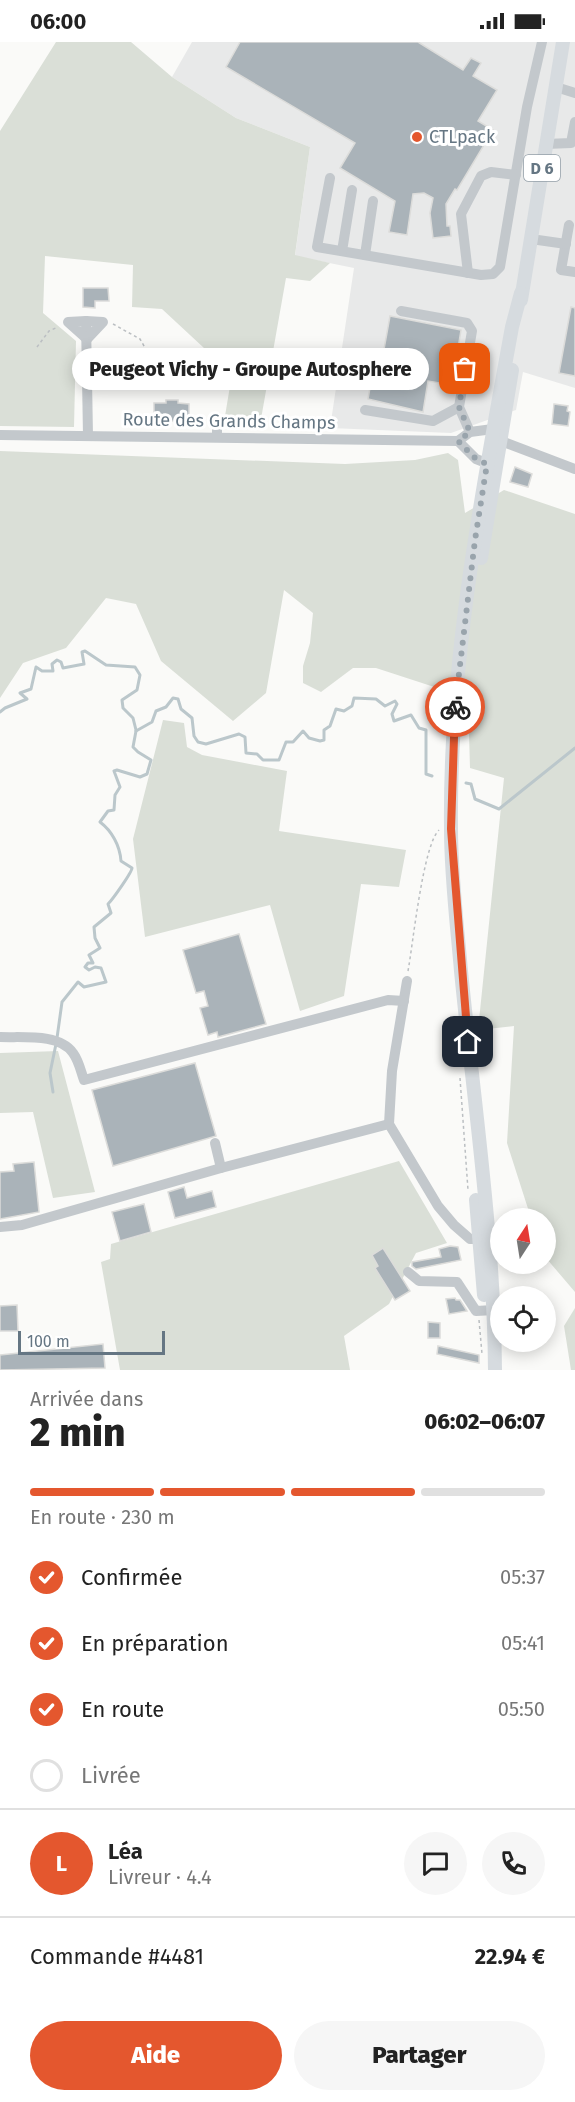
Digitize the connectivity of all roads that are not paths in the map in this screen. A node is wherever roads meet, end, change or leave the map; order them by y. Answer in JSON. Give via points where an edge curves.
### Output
{"nodes":[{"id":1,"x":542,"y":42,"type":"edge"},
{"id":2,"x":563,"y":42,"type":"edge"},
{"id":3,"x":556,"y":87,"type":"junction"},
{"id":4,"x":575,"y":93,"type":"edge"},
{"id":5,"x":575,"y":122,"type":"edge"},
{"id":6,"x":546,"y":144,"type":"junction"},
{"id":7,"x":573,"y":145,"type":"edge"},
{"id":8,"x":516,"y":176,"type":"junction"},
{"id":9,"x":330,"y":178,"type":"dead end"},
{"id":10,"x":352,"y":190,"type":"dead end"},
{"id":11,"x":373,"y":201,"type":"dead end"},
{"id":12,"x":569,"y":225,"type":"dead end"},
{"id":13,"x":531,"y":239,"type":"junction"},
{"id":14,"x":566,"y":244,"type":"junction"},
{"id":15,"x":342,"y":251,"type":"junction"},
{"id":16,"x":365,"y":255,"type":"junction"},
{"id":17,"x":575,"y":272,"type":"edge"},
{"id":18,"x":468,"y":273,"type":"junction"},
{"id":19,"x":521,"y":293,"type":"junction"},
{"id":20,"x":401,"y":311,"type":"dead end"},
{"id":21,"x":86,"y":321,"type":"junction"},
{"id":22,"x":87,"y":339,"type":"junction"},
{"id":23,"x":459,"y":407,"type":"junction"},
{"id":24,"x":365,"y":410,"type":"dead end"},
{"id":25,"x":217,"y":417,"type":"dead end"},
{"id":26,"x":493,"y":429,"type":"junction"},
{"id":27,"x":470,"y":432,"type":"junction"},
{"id":28,"x":0,"y":435,"type":"edge"},
{"id":29,"x":88,"y":436,"type":"junction"},
{"id":30,"x":217,"y":437,"type":"junction"},
{"id":31,"x":458,"y":441,"type":"junction"},
{"id":32,"x":501,"y":441,"type":"junction"},
{"id":33,"x":492,"y":465,"type":"junction"},
{"id":34,"x":575,"y":469,"type":"edge"},
{"id":35,"x":407,"y":981,"type":"road end"},
{"id":36,"x":404,"y":1001,"type":"junction"},
{"id":37,"x":0,"y":1037,"type":"edge"},
{"id":38,"x":389,"y":1124,"type":"junction"},
{"id":39,"x":214,"y":1143,"type":"dead end"},
{"id":40,"x":221,"y":1168,"type":"junction"},
{"id":41,"x":0,"y":1227,"type":"edge"},
{"id":42,"x":484,"y":1239,"type":"junction"},
{"id":43,"x":408,"y":1272,"type":"dead end"},
{"id":44,"x":490,"y":1310,"type":"joint"},
{"id":45,"x":492,"y":1352,"type":"edge"},
{"id":46,"x":493,"y":1370,"type":"edge"}],
"edges":[{"from":1,"to":8,"type":"street"},
{"from":2,"to":3,"type":"main road","number":"D 6"},
{"from":3,"to":4,"type":"street"},
{"from":3,"to":6,"type":"main road","number":"D 6"},
{"from":5,"to":7,"type":"street"},
{"from":6,"to":7,"type":"street"},
{"from":6,"to":13,"type":"main road","number":"D 6"},
{"from":8,"to":18,"type":"street","via":[[500,267],[493,274]]},
{"from":8,"to":18,"type":"street","via":[[491,172],[481,176],[461,214]]},
{"from":9,"to":15,"type":"street","via":[[317,247]]},
{"from":10,"to":15,"type":"street"},
{"from":11,"to":16,"type":"street"},
{"from":12,"to":14,"type":"street"},
{"from":13,"to":14,"type":"street"},
{"from":13,"to":19,"type":"main road","number":"D 6"},
{"from":14,"to":17,"type":"street","via":[[561,270]]},
{"from":15,"to":16,"type":"street"},
{"from":16,"to":18,"type":"street"},
{"from":19,"to":26,"type":"main road","number":"D 6"},
{"from":19,"to":32,"type":"main road","number":"D 6"},
{"from":20,"to":23,"type":"street","via":[[467,323],[471,331]]},
{"from":21,"to":22,"type":"street"},
{"from":21,"to":22,"type":"street","via":[[103,322]]},
{"from":21,"to":22,"type":"street","via":[[68,322]]},
{"from":22,"to":29,"type":"street"},
{"from":23,"to":24,"type":"street","via":[[433,421]]},
{"from":23,"to":27,"type":"street"},
{"from":25,"to":30,"type":"street"},
{"from":26,"to":27,"type":"street"},
{"from":26,"to":32,"type":"street"},
{"from":26,"to":33,"type":"main road","number":"D 6"},
{"from":27,"to":31,"type":"street"},
{"from":28,"to":29,"type":"street","name":"Route des Grands Champs"},
{"from":29,"to":30,"type":"street","name":"Route des Grands Champs"},
{"from":30,"to":31,"type":"street","name":"Route des Grands Champs"},
{"from":31,"to":33,"type":"street","via":[[476,459]]},
{"from":32,"to":33,"type":"main road","number":"D 6"},
{"from":32,"to":34,"type":"street"},
{"from":33,"to":42,"type":"main road","number":"D 6","via":[[475,540],[453,723],[451,829],[468,1042],[469,1116]]},
{"from":35,"to":36,"type":"street"},
{"from":36,"to":37,"type":"street","via":[[388,1000],[84,1080],[73,1052],[58,1042]]},
{"from":36,"to":38,"type":"street","via":[[392,1071]]},
{"from":38,"to":40,"type":"street"},
{"from":38,"to":42,"type":"street","via":[[438,1206],[470,1239]]},
{"from":39,"to":40,"type":"street"},
{"from":40,"to":41,"type":"street","via":[[21,1225]]},
{"from":42,"to":44,"type":"main road","number":"D 6"},
{"from":43,"to":44,"type":"street","via":[[419,1281],[457,1282],[476,1311]]},
{"from":45,"to":46,"type":"main road","number":"D 6"}]}
